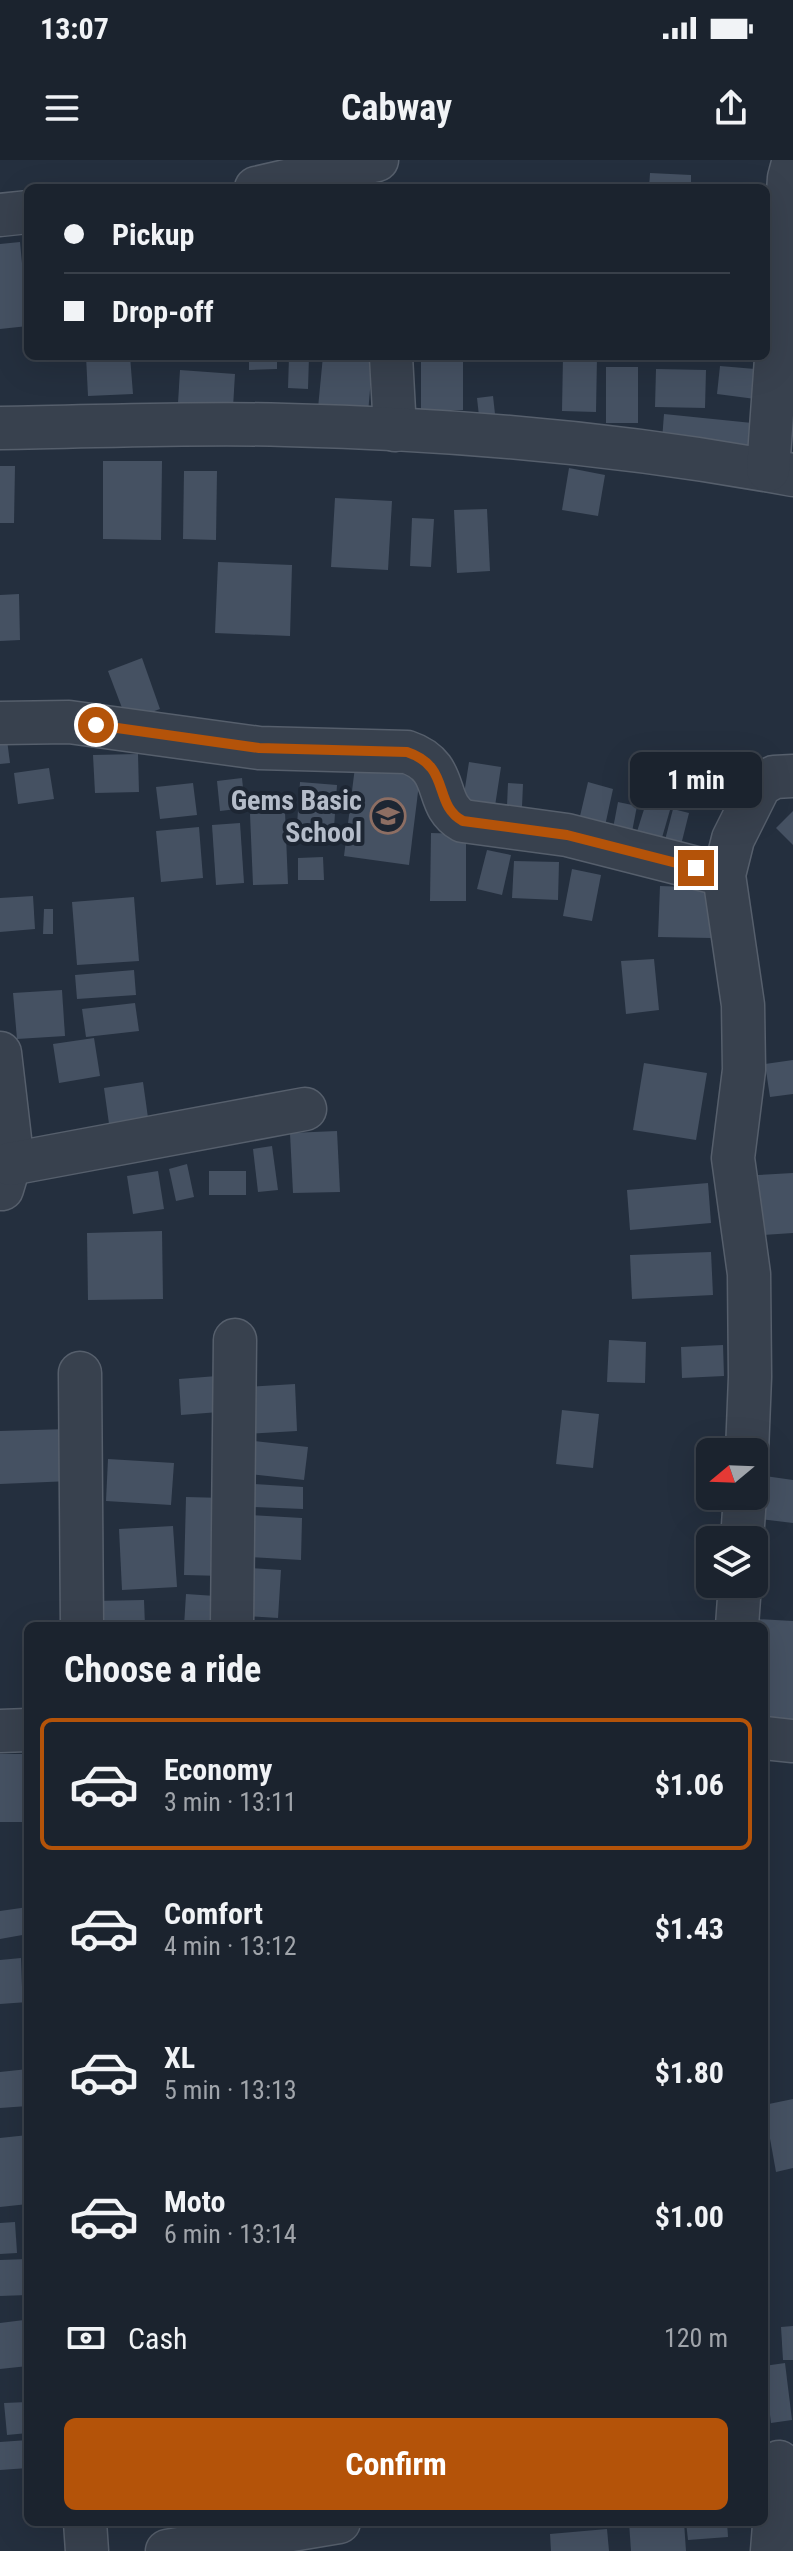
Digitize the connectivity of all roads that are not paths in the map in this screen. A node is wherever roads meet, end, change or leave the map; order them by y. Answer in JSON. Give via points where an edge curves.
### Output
{"nodes":[{"id":1,"x":379,"y":160,"type":"edge"},
{"id":2,"x":793,"y":163,"type":"edge"},
{"id":3,"x":276,"y":184,"type":"edge"},
{"id":4,"x":381,"y":184,"type":"edge"},
{"id":5,"x":24,"y":212,"type":"edge"},
{"id":6,"x":0,"y":215,"type":"edge"},
{"id":7,"x":391,"y":360,"type":"edge"},
{"id":8,"x":0,"y":428,"type":"edge"},
{"id":9,"x":395,"y":430,"type":"junction"},
{"id":10,"x":781,"y":472,"type":"edge"},
{"id":11,"x":0,"y":723,"type":"edge"},
{"id":12,"x":793,"y":776,"type":"edge"},
{"id":13,"x":724,"y":875,"type":"junction"},
{"id":14,"x":0,"y":1053,"type":"edge"},
{"id":15,"x":305,"y":1109,"type":"dead end"},
{"id":16,"x":5,"y":1178,"type":"edge"},
{"id":17,"x":235,"y":1340,"type":"dead end"},
{"id":18,"x":80,"y":1373,"type":"dead end"},
{"id":19,"x":748,"y":1438,"type":"edge"},
{"id":20,"x":739,"y":1598,"type":"edge"},
{"id":21,"x":82,"y":1622,"type":"edge"},
{"id":22,"x":232,"y":1622,"type":"edge"},
{"id":23,"x":737,"y":1622,"type":"edge"},
{"id":24,"x":24,"y":1730,"type":"edge"},
{"id":25,"x":0,"y":1731,"type":"edge"},
{"id":26,"x":768,"y":1738,"type":"edge"},
{"id":27,"x":793,"y":1741,"type":"edge"},
{"id":28,"x":779,"y":2462,"type":"edge"},
{"id":29,"x":85,"y":2526,"type":"edge"},
{"id":30,"x":285,"y":2526,"type":"edge"},
{"id":31,"x":87,"y":2551,"type":"edge"},
{"id":32,"x":167,"y":2551,"type":"edge"},
{"id":33,"x":772,"y":2551,"type":"edge"}],
"edges":[{"from":1,"to":3,"type":"street"},
{"from":1,"to":4,"type":"street"},
{"from":2,"to":10,"type":"street"},
{"from":5,"to":6,"type":"street"},
{"from":7,"to":9,"type":"street"},
{"from":8,"to":9,"type":"street","via":[[283,425]]},
{"from":9,"to":10,"type":"street","via":[[590,444]]},
{"from":11,"to":13,"type":"street","via":[[69,722],[259,748],[407,752],[422,757],[436,771],[452,815],[463,821],[567,835]]},
{"from":12,"to":13,"type":"street","via":[[774,777],[760,785],[733,839]]},
{"from":13,"to":19,"type":"street","via":[[743,1005],[744,1070],[733,1158],[749,1274]]},
{"from":14,"to":16,"type":"street","via":[[12,1156]]},
{"from":15,"to":16,"type":"street"},
{"from":17,"to":22,"type":"street"},
{"from":18,"to":21,"type":"street"},
{"from":20,"to":23,"type":"street"},
{"from":24,"to":25,"type":"street"},
{"from":26,"to":27,"type":"street"},
{"from":28,"to":33,"type":"street"},
{"from":29,"to":31,"type":"street"},
{"from":30,"to":32,"type":"street"}]}
